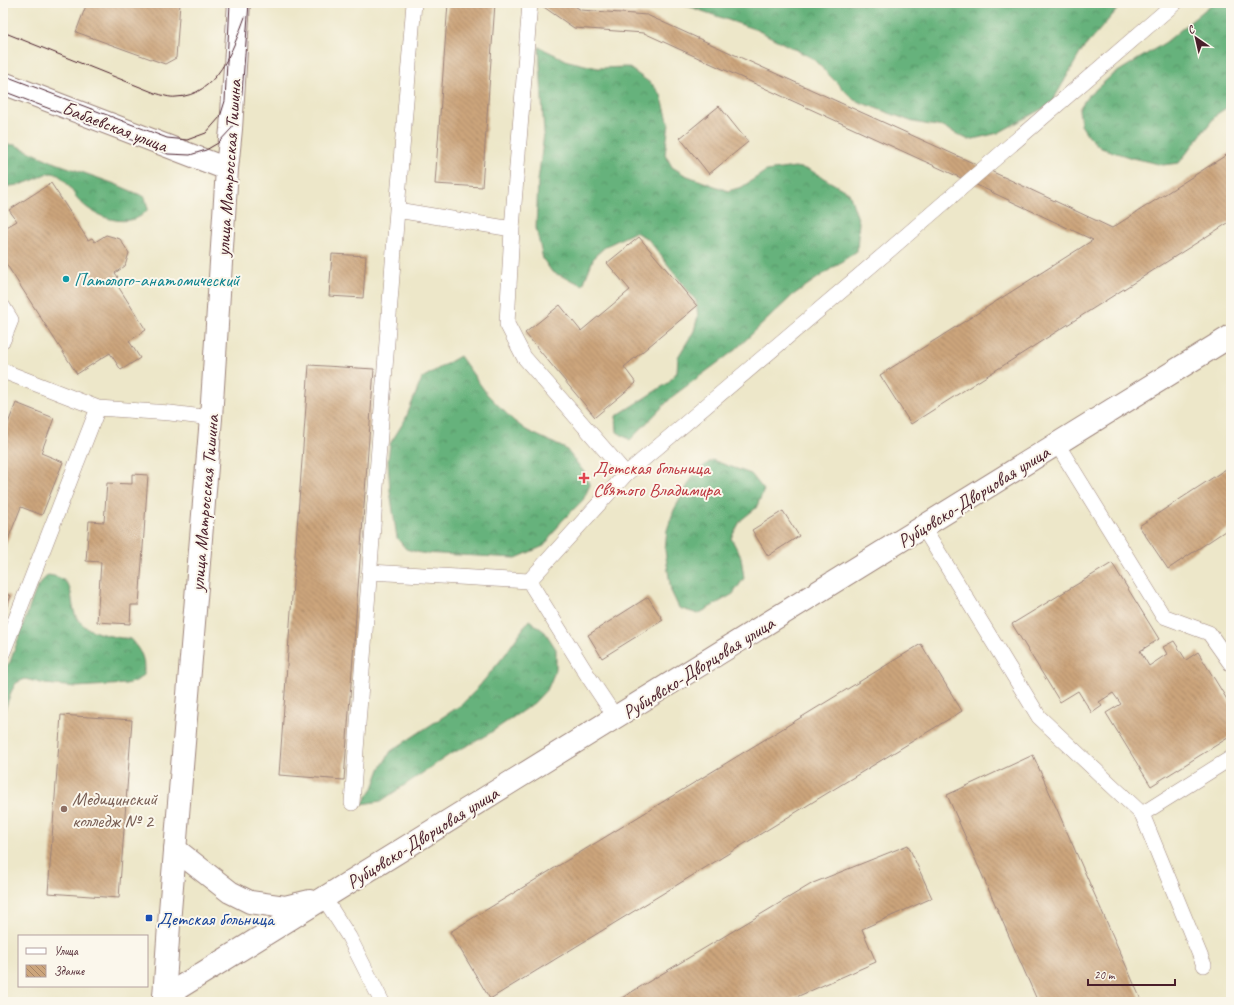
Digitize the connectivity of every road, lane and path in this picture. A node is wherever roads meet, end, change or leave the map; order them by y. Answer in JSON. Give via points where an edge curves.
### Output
{"nodes":[{"id":1,"x":239,"y":3,"type":"edge"},
{"id":2,"x":414,"y":3,"type":"edge"},
{"id":3,"x":530,"y":3,"type":"edge"},
{"id":4,"x":1175,"y":3,"type":"edge"},
{"id":5,"x":3,"y":83,"type":"edge"},
{"id":6,"x":227,"y":170,"type":"junction"},
{"id":7,"x":397,"y":210,"type":"junction"},
{"id":8,"x":512,"y":228,"type":"junction"},
{"id":9,"x":3,"y":307,"type":"edge"},
{"id":10,"x":1231,"y":336,"type":"edge"},
{"id":11,"x":3,"y":340,"type":"edge"},
{"id":12,"x":3,"y":371,"type":"edge"},
{"id":13,"x":98,"y":408,"type":"junction"},
{"id":14,"x":211,"y":418,"type":"junction"},
{"id":15,"x":1057,"y":444,"type":"junction"},
{"id":16,"x":626,"y":474,"type":"junction"},
{"id":17,"x":923,"y":527,"type":"junction"},
{"id":18,"x":370,"y":572,"type":"junction"},
{"id":19,"x":529,"y":581,"type":"junction"},
{"id":20,"x":3,"y":652,"type":"edge"},
{"id":21,"x":1231,"y":664,"type":"edge"},
{"id":22,"x":616,"y":718,"type":"junction"},
{"id":23,"x":1231,"y":758,"type":"edge"},
{"id":24,"x":352,"y":802,"type":"dead end"},
{"id":25,"x":1142,"y":814,"type":"junction"},
{"id":26,"x":175,"y":849,"type":"junction"},
{"id":27,"x":324,"y":898,"type":"junction"},
{"id":28,"x":1204,"y":965,"type":"dead end"},
{"id":29,"x":165,"y":1000,"type":"edge"},
{"id":30,"x":382,"y":1002,"type":"edge"}],
"edges":[{"from":1,"to":6,"type":"street","name":"улица Матросская Тишина"},
{"from":2,"to":7,"type":"lane"},
{"from":3,"to":8,"type":"lane"},
{"from":4,"to":16,"type":"lane"},
{"from":5,"to":6,"type":"street","name":"Бабаевская улица"},
{"from":6,"to":14,"type":"street","name":"улица Матросская Тишина"},
{"from":7,"to":8,"type":"lane"},
{"from":7,"to":18,"type":"lane"},
{"from":8,"to":16,"type":"lane","via":[[507,324],[524,357]]},
{"from":9,"to":11,"type":"lane","via":[[11,320]]},
{"from":10,"to":15,"type":"street","name":"Рубцовско-Дворцовая улица"},
{"from":12,"to":13,"type":"lane"},
{"from":13,"to":14,"type":"lane"},
{"from":13,"to":20,"type":"lane"},
{"from":14,"to":26,"type":"street","name":"улица Матросская Тишина"},
{"from":15,"to":17,"type":"street","name":"Рубцовско-Дворцовая улица"},
{"from":15,"to":21,"type":"lane","via":[[1163,616],[1209,633]]},
{"from":16,"to":19,"type":"lane"},
{"from":17,"to":22,"type":"street","name":"Рубцовско-Дворцовая улица"},
{"from":17,"to":25,"type":"lane","via":[[1039,717]]},
{"from":18,"to":19,"type":"lane"},
{"from":18,"to":24,"type":"lane"},
{"from":19,"to":22,"type":"lane"},
{"from":22,"to":27,"type":"street","name":"Рубцовско-Дворцовая улица"},
{"from":23,"to":25,"type":"lane"},
{"from":25,"to":28,"type":"lane"},
{"from":26,"to":27,"type":"street","via":[[230,892],[250,902],[285,907]]},
{"from":26,"to":29,"type":"street","name":"улица Матросская Тишина"},
{"from":27,"to":29,"type":"street","name":"Рубцовско-Дворцовая улица"},
{"from":27,"to":30,"type":"lane","via":[[349,937]]}]}
